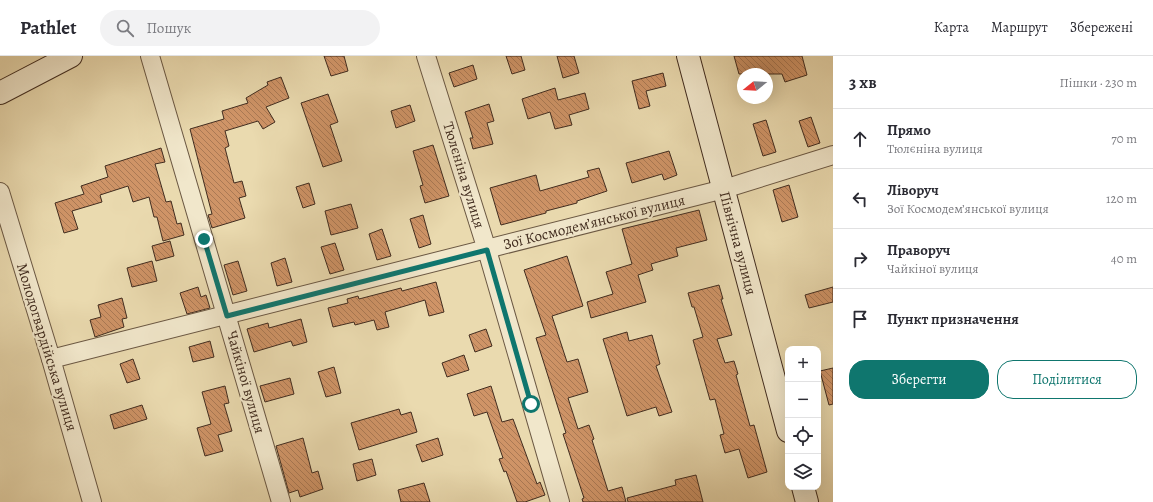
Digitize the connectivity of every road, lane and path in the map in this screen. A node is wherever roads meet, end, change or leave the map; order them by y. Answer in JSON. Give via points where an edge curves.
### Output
{"nodes":[{"id":1,"x":71,"y":56,"type":"edge"},
{"id":2,"x":150,"y":56,"type":"edge"},
{"id":3,"x":426,"y":56,"type":"edge"},
{"id":4,"x":688,"y":56,"type":"edge"},
{"id":5,"x":0,"y":93,"type":"edge"},
{"id":6,"x":833,"y":155,"type":"edge"},
{"id":7,"x":724,"y":189,"type":"junction"},
{"id":8,"x":0,"y":192,"type":"edge"},
{"id":9,"x":487,"y":250,"type":"junction"},
{"id":10,"x":227,"y":316,"type":"junction"},
{"id":11,"x":52,"y":359,"type":"junction"},
{"id":12,"x":785,"y":419,"type":"edge"},
{"id":13,"x":804,"y":490,"type":"edge"},
{"id":14,"x":92,"y":502,"type":"edge"},
{"id":15,"x":281,"y":502,"type":"edge"},
{"id":16,"x":560,"y":502,"type":"edge"},
{"id":17,"x":807,"y":502,"type":"edge"}],
"edges":[{"from":1,"to":5,"type":"street"},
{"from":2,"to":10,"type":"street","name":"Чайкіної вулиця"},
{"from":3,"to":9,"type":"street","name":"Тюлєніна вулиця"},
{"from":4,"to":7,"type":"street","name":"Північна вулиця"},
{"from":6,"to":7,"type":"street","name":"Зої Космодем’янської вулиця"},
{"from":7,"to":9,"type":"street","name":"Зої Космодем’янської вулиця"},
{"from":7,"to":12,"type":"street","name":"Північна вулиця"},
{"from":8,"to":11,"type":"street","name":"Молодогвардійська вулиця"},
{"from":9,"to":10,"type":"street","name":"Зої Космодем’янської вулиця"},
{"from":9,"to":16,"type":"street","name":"Тюлєніна вулиця"},
{"from":10,"to":11,"type":"street","name":"Зої Космодем’янської вулиця"},
{"from":10,"to":15,"type":"street","name":"Чайкіної вулиця"},
{"from":11,"to":14,"type":"street","name":"Молодогвардійська вулиця"},
{"from":13,"to":17,"type":"street"}]}
